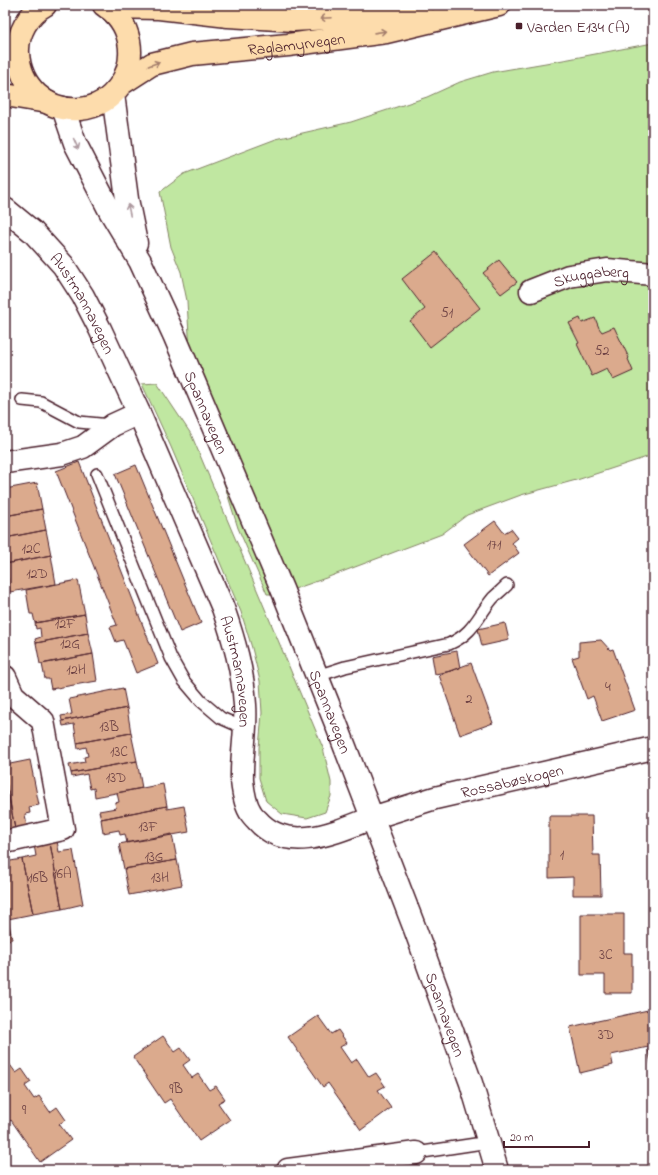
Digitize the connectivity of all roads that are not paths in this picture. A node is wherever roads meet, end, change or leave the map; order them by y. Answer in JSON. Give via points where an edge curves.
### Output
{"nodes":[{"id":1,"x":499,"y":5,"type":"edge"},
{"id":2,"x":105,"y":6,"type":"edge"},
{"id":3,"x":476,"y":10,"type":"junction"},
{"id":4,"x":25,"y":19,"type":"edge"},
{"id":5,"x":117,"y":89,"type":"junction"},
{"id":6,"x":5,"y":95,"type":"edge"},
{"id":7,"x":55,"y":105,"type":"junction"},
{"id":8,"x":5,"y":209,"type":"edge"},
{"id":9,"x":140,"y":261,"type":"junction"},
{"id":10,"x":653,"y":274,"type":"edge"},
{"id":11,"x":531,"y":291,"type":"dead end"},
{"id":12,"x":22,"y":400,"type":"dead end"},
{"id":13,"x":139,"y":413,"type":"junction"},
{"id":14,"x":113,"y":425,"type":"junction"},
{"id":15,"x":5,"y":462,"type":"edge"},
{"id":16,"x":97,"y":474,"type":"dead end"},
{"id":17,"x":507,"y":585,"type":"dead end"},
{"id":18,"x":317,"y":676,"type":"junction"},
{"id":19,"x":5,"y":677,"type":"edge"},
{"id":20,"x":246,"y":730,"type":"junction"},
{"id":21,"x":653,"y":748,"type":"edge"},
{"id":22,"x":372,"y":818,"type":"junction"},
{"id":23,"x":5,"y":842,"type":"edge"},
{"id":24,"x":489,"y":1142,"type":"junction"},
{"id":25,"x":416,"y":1153,"type":"joint"},
{"id":26,"x":288,"y":1170,"type":"edge"},
{"id":27,"x":497,"y":1170,"type":"edge"}],
"edges":[{"from":1,"to":3,"type":"highway","name":"Raglamyrvegen"},
{"from":3,"to":2,"type":"highway","name":"Raglamyrvegen","one_way":true,"via":[[293,20],[159,8]]},
{"from":2,"to":5,"type":"highway","via":[[120,19],[128,34],[131,51],[128,68]]},
{"from":5,"to":3,"type":"highway","name":"Raglamyrvegen","one_way":true,"via":[[152,64],[192,54],[386,32]]},
{"from":4,"to":7,"type":"highway","via":[[18,47],[24,79],[34,92]]},
{"from":5,"to":7,"type":"highway","name":"Raglamyrvegen","via":[[92,106],[80,109]]},
{"from":9,"to":5,"type":"street","name":"Spannavegen","one_way":true,"via":[[127,199]]},
{"from":6,"to":7,"type":"highway"},
{"from":7,"to":9,"type":"street","name":"Spannavegen","one_way":true,"via":[[110,211]]},
{"from":8,"to":13,"type":"street","name":"Austmannavegen","via":[[33,232],[63,265],[100,329]]},
{"from":9,"to":18,"type":"street","name":"Spannavegen","via":[[178,344]]},
{"from":10,"to":11,"type":"street","name":"Skuggaberg","via":[[607,270],[569,276]]},
{"from":12,"to":14,"type":"lane","via":[[41,402],[79,422]]},
{"from":13,"to":14,"type":"street"},
{"from":13,"to":20,"type":"street","name":"Austmannavegen","via":[[223,608],[233,637],[244,686]]},
{"from":14,"to":15,"type":"street","via":[[83,447],[62,454]]},
{"from":16,"to":20,"type":"lane","via":[[171,658],[184,681],[201,701],[221,718]]},
{"from":17,"to":18,"type":"lane","via":[[493,598],[470,631],[458,640]]},
{"from":18,"to":22,"type":"street","name":"Spannavegen"},
{"from":19,"to":23,"type":"street","via":[[14,695],[43,721],[63,829]]},
{"from":20,"to":22,"type":"street","name":"Austmannavegen","via":[[242,782],[250,813],[262,826],[275,834],[292,838],[312,838]]},
{"from":21,"to":22,"type":"street","name":"Rossabøskogen","via":[[435,798]]},
{"from":22,"to":24,"type":"street","name":"Spannavegen","via":[[471,1083]]},
{"from":24,"to":25,"type":"lane"},
{"from":24,"to":27,"type":"street","name":"Spannavegen"},
{"from":25,"to":26,"type":"street"}]}
